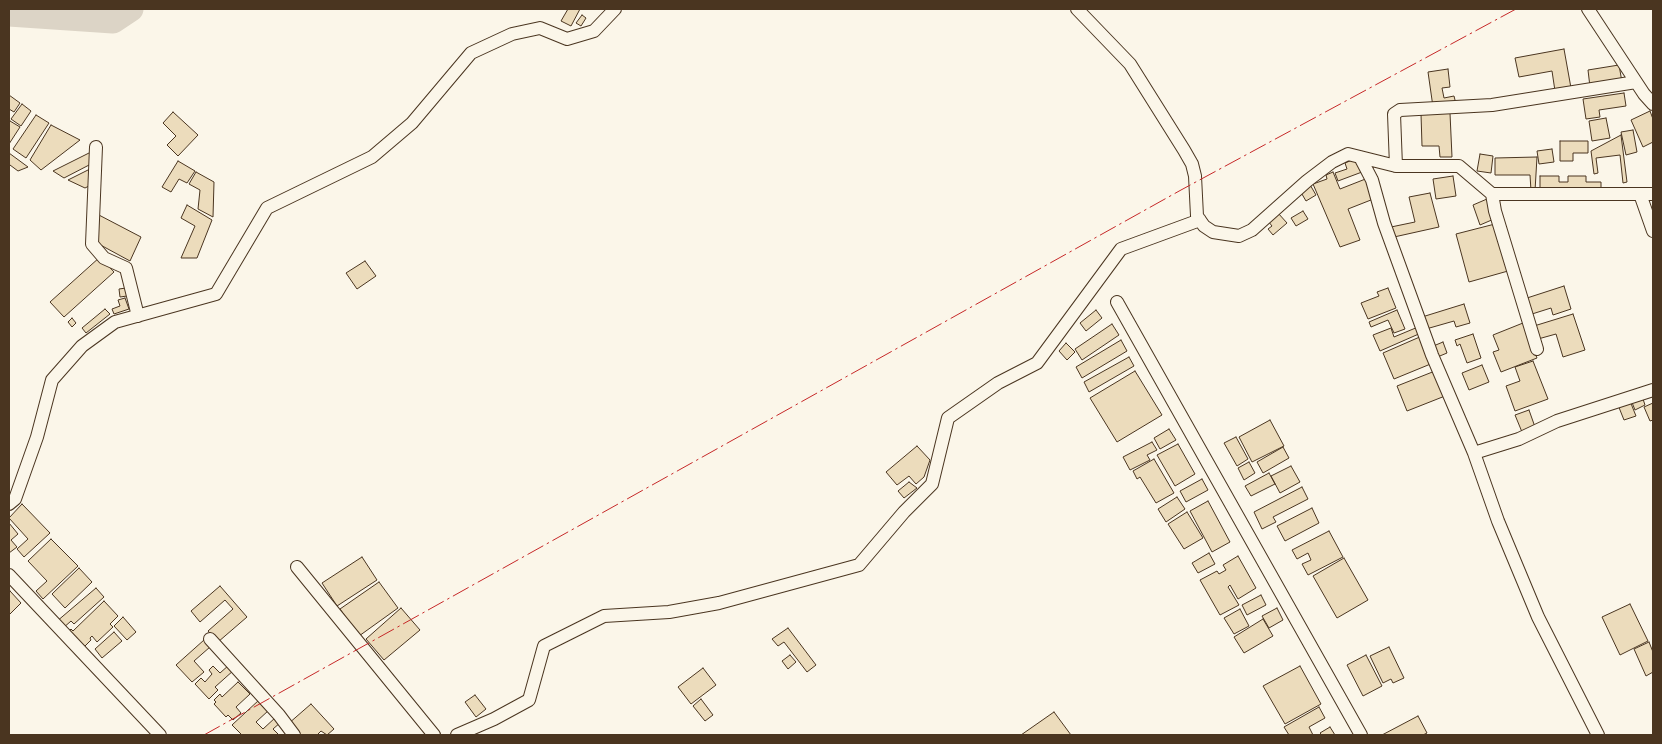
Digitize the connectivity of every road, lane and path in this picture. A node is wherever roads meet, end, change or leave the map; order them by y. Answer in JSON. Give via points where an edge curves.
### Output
{"nodes":[{"id":1,"x":615,"y":9,"type":"edge"},
{"id":2,"x":1077,"y":9,"type":"edge"},
{"id":3,"x":1588,"y":9,"type":"edge"},
{"id":4,"x":1636,"y":82,"type":"junction"},
{"id":5,"x":1653,"y":104,"type":"edge"},
{"id":6,"x":96,"y":147,"type":"dead end"},
{"id":7,"x":1360,"y":157,"type":"junction"},
{"id":8,"x":1396,"y":166,"type":"junction"},
{"id":9,"x":1492,"y":194,"type":"junction"},
{"id":10,"x":1647,"y":194,"type":"edge"},
{"id":11,"x":1200,"y":220,"type":"junction"},
{"id":12,"x":1653,"y":231,"type":"edge"},
{"id":13,"x":1117,"y":302,"type":"dead end"},
{"id":14,"x":138,"y":316,"type":"junction"},
{"id":15,"x":1537,"y":348,"type":"dead end"},
{"id":16,"x":1653,"y":390,"type":"edge"},
{"id":17,"x":1474,"y":453,"type":"junction"},
{"id":18,"x":9,"y":504,"type":"edge"},
{"id":19,"x":297,"y":568,"type":"dead end"},
{"id":20,"x":9,"y":575,"type":"edge"},
{"id":21,"x":210,"y":639,"type":"dead end"},
{"id":22,"x":160,"y":735,"type":"edge"},
{"id":23,"x":294,"y":735,"type":"edge"},
{"id":24,"x":434,"y":735,"type":"edge"},
{"id":25,"x":457,"y":735,"type":"edge"},
{"id":26,"x":1361,"y":735,"type":"edge"},
{"id":27,"x":1598,"y":735,"type":"edge"}],
"edges":[{"from":1,"to":14,"type":"street","via":[[594,31],[567,39],[540,28],[512,34],[471,53],[412,123],[372,157],[267,208],[216,294]]},
{"from":2,"to":11,"type":"street","via":[[1130,64],[1184,150],[1195,176],[1196,216]]},
{"from":3,"to":4,"type":"street"},
{"from":4,"to":5,"type":"street"},
{"from":4,"to":8,"type":"street","via":[[1492,104],[1400,110],[1394,114]]},
{"from":6,"to":14,"type":"street","via":[[92,244],[104,258],[126,268]]},
{"from":7,"to":8,"type":"street"},
{"from":7,"to":11,"type":"street","via":[[1348,154],[1332,162],[1252,230],[1239,236],[1213,232]]},
{"from":7,"to":17,"type":"street","via":[[1372,180],[1384,223],[1432,355]]},
{"from":8,"to":9,"type":"street","via":[[1459,166]]},
{"from":9,"to":10,"type":"street"},
{"from":9,"to":15,"type":"street"},
{"from":10,"to":12,"type":"street"},
{"from":11,"to":25,"type":"street","via":[[1121,249],[1037,363],[998,383],[948,418],[932,484],[859,565],[719,603],[669,612],[604,616],[544,646],[529,700]]},
{"from":13,"to":26,"type":"street"},
{"from":14,"to":18,"type":"street","via":[[115,322],[82,346],[52,380],[37,437],[15,499]]},
{"from":16,"to":17,"type":"street","via":[[1557,421],[1519,439]]},
{"from":17,"to":27,"type":"street","via":[[1538,617]]},
{"from":19,"to":24,"type":"street"},
{"from":20,"to":22,"type":"street"},
{"from":21,"to":23,"type":"street"}]}
